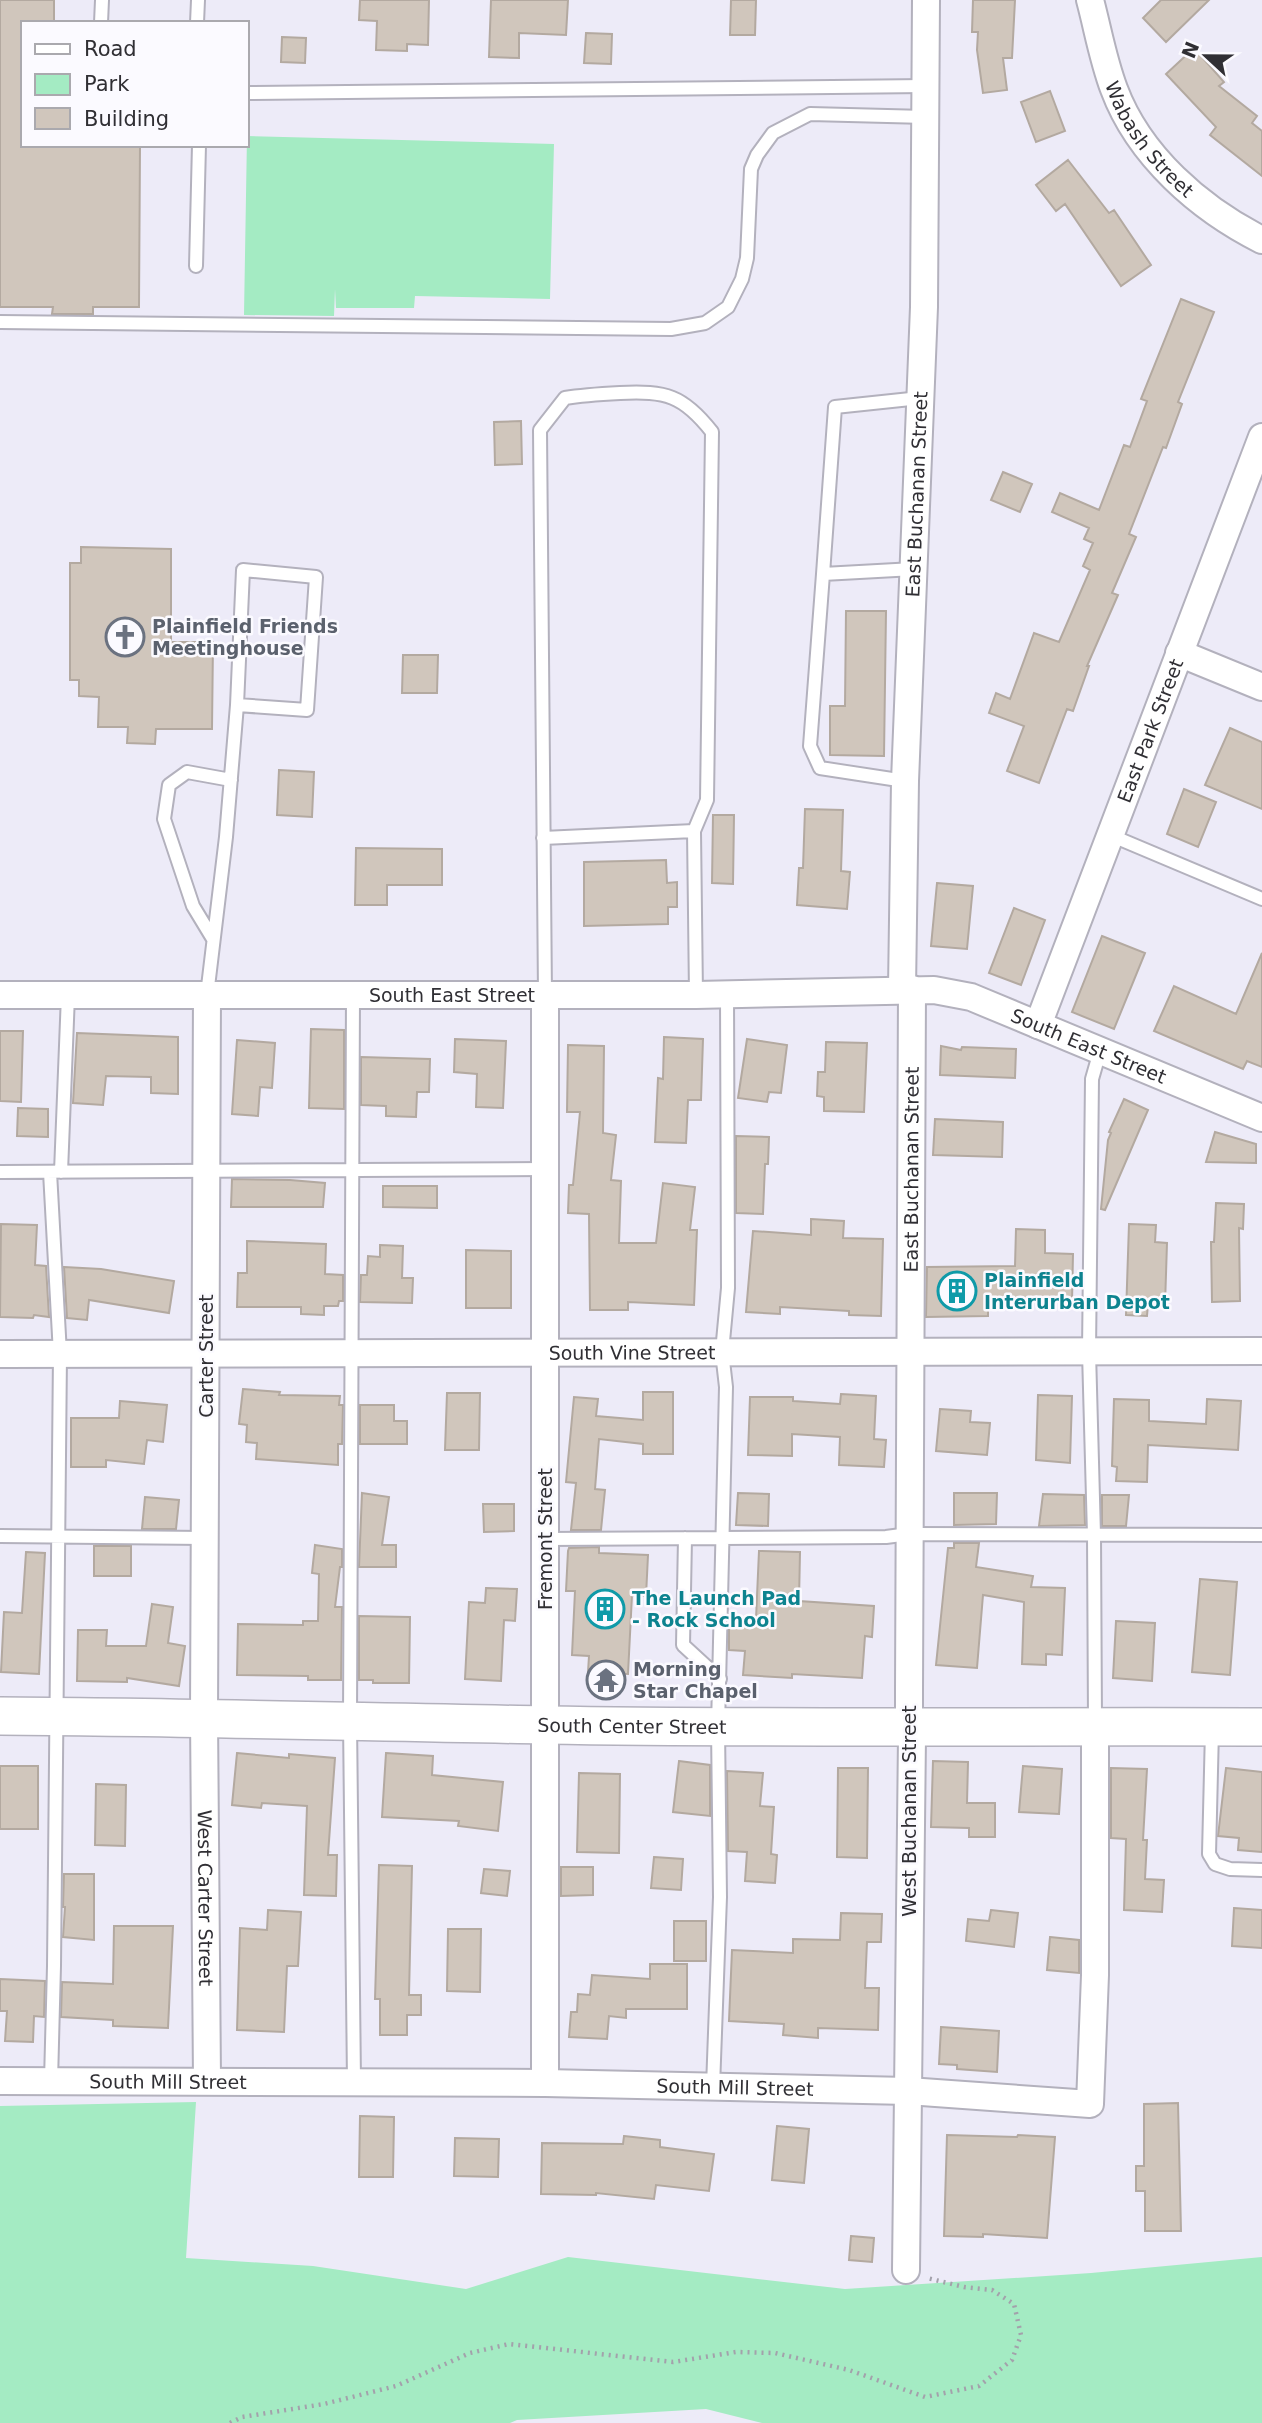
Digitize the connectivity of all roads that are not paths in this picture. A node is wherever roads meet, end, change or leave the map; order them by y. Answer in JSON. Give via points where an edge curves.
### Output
{"nodes":[{"id":1,"x":102,"y":0,"type":"edge"},
{"id":2,"x":198,"y":0,"type":"edge"},
{"id":3,"x":926,"y":0,"type":"edge"},
{"id":4,"x":1090,"y":0,"type":"edge"},
{"id":5,"x":102,"y":21,"type":"edge"},
{"id":6,"x":197,"y":21,"type":"edge"},
{"id":7,"x":926,"y":86,"type":"junction"},
{"id":8,"x":248,"y":93,"type":"edge"},
{"id":9,"x":926,"y":117,"type":"junction"},
{"id":10,"x":199,"y":147,"type":"edge"},
{"id":11,"x":1262,"y":240,"type":"edge"},
{"id":12,"x":196,"y":266,"type":"dead end"},
{"id":13,"x":0,"y":323,"type":"edge"},
{"id":14,"x":920,"y":398,"type":"junction"},
{"id":15,"x":1262,"y":437,"type":"edge"},
{"id":16,"x":1256,"y":469,"type":"edge"},
{"id":17,"x":914,"y":569,"type":"junction"},
{"id":18,"x":823,"y":574,"type":"junction"},
{"id":19,"x":1179,"y":653,"type":"junction"},
{"id":20,"x":1262,"y":687,"type":"edge"},
{"id":21,"x":237,"y":705,"type":"junction"},
{"id":22,"x":231,"y":780,"type":"junction"},
{"id":23,"x":905,"y":781,"type":"junction"},
{"id":24,"x":694,"y":831,"type":"junction"},
{"id":25,"x":1110,"y":835,"type":"junction"},
{"id":26,"x":543,"y":838,"type":"junction"},
{"id":27,"x":1262,"y":899,"type":"edge"},
{"id":28,"x":213,"y":939,"type":"junction"},
{"id":29,"x":907,"y":989,"type":"junction"},
{"id":30,"x":727,"y":994,"type":"junction"},
{"id":31,"x":0,"y":995,"type":"edge"},
{"id":32,"x":68,"y":995,"type":"junction"},
{"id":33,"x":207,"y":995,"type":"junction"},
{"id":34,"x":353,"y":995,"type":"junction"},
{"id":35,"x":545,"y":995,"type":"junction"},
{"id":36,"x":696,"y":995,"type":"junction"},
{"id":37,"x":1038,"y":1025,"type":"junction"},
{"id":38,"x":1100,"y":1051,"type":"junction"},
{"id":39,"x":1262,"y":1118,"type":"edge"},
{"id":40,"x":545,"y":1169,"type":"junction"},
{"id":41,"x":353,"y":1171,"type":"junction"},
{"id":42,"x":0,"y":1172,"type":"edge"},
{"id":43,"x":55,"y":1172,"type":"junction"},
{"id":44,"x":207,"y":1172,"type":"junction"},
{"id":45,"x":1262,"y":1351,"type":"edge"},
{"id":46,"x":722,"y":1352,"type":"junction"},
{"id":47,"x":909,"y":1352,"type":"junction"},
{"id":48,"x":1089,"y":1352,"type":"junction"},
{"id":49,"x":353,"y":1353,"type":"junction"},
{"id":50,"x":545,"y":1353,"type":"junction"},
{"id":51,"x":0,"y":1354,"type":"edge"},
{"id":52,"x":60,"y":1354,"type":"junction"},
{"id":53,"x":207,"y":1354,"type":"junction"},
{"id":54,"x":909,"y":1534,"type":"junction"},
{"id":55,"x":1094,"y":1535,"type":"junction"},
{"id":56,"x":1262,"y":1535,"type":"edge"},
{"id":57,"x":0,"y":1536,"type":"edge"},
{"id":58,"x":57,"y":1536,"type":"junction"},
{"id":59,"x":205,"y":1538,"type":"junction"},
{"id":60,"x":685,"y":1538,"type":"junction"},
{"id":61,"x":722,"y":1538,"type":"junction"},
{"id":62,"x":545,"y":1539,"type":"junction"},
{"id":63,"x":720,"y":1679,"type":"junction"},
{"id":64,"x":0,"y":1716,"type":"edge"},
{"id":65,"x":55,"y":1716,"type":"junction"},
{"id":66,"x":204,"y":1717,"type":"junction"},
{"id":67,"x":350,"y":1721,"type":"junction"},
{"id":68,"x":545,"y":1725,"type":"junction"},
{"id":69,"x":909,"y":1726,"type":"junction"},
{"id":70,"x":1095,"y":1726,"type":"junction"},
{"id":71,"x":718,"y":1727,"type":"junction"},
{"id":72,"x":1212,"y":1727,"type":"junction"},
{"id":73,"x":1262,"y":1727,"type":"edge"},
{"id":74,"x":1262,"y":1870,"type":"edge"},
{"id":75,"x":207,"y":2080,"type":"junction"},
{"id":76,"x":0,"y":2081,"type":"edge"},
{"id":77,"x":51,"y":2081,"type":"junction"},
{"id":78,"x":354,"y":2082,"type":"junction"},
{"id":79,"x":545,"y":2083,"type":"junction"},
{"id":80,"x":713,"y":2087,"type":"junction"},
{"id":81,"x":908,"y":2091,"type":"junction"},
{"id":82,"x":906,"y":2270,"type":"road end"}],
"edges":[{"from":1,"to":5,"type":"lane"},
{"from":2,"to":6,"type":"lane"},
{"from":3,"to":7,"type":"street","name":"East Buchanan Street"},
{"from":4,"to":11,"type":"street","name":"Wabash Street","via":[[1115,91],[1158,161],[1189,193],[1230,224]]},
{"from":7,"to":8,"type":"lane"},
{"from":7,"to":9,"type":"street","name":"East Buchanan Street"},
{"from":9,"to":13,"type":"lane","via":[[810,114],[773,133],[751,169],[742,279],[728,307],[705,323],[671,329]]},
{"from":9,"to":14,"type":"street","name":"East Buchanan Street"},
{"from":10,"to":12,"type":"lane"},
{"from":14,"to":17,"type":"street","name":"East Buchanan Street"},
{"from":14,"to":18,"type":"lane","via":[[835,407]]},
{"from":15,"to":16,"type":"street","name":"East Park Street"},
{"from":16,"to":19,"type":"street","name":"East Park Street"},
{"from":17,"to":18,"type":"lane"},
{"from":17,"to":23,"type":"street","name":"East Buchanan Street"},
{"from":18,"to":23,"type":"lane","via":[[810,746],[820,768]]},
{"from":19,"to":20,"type":"street"},
{"from":19,"to":25,"type":"street","name":"East Park Street"},
{"from":21,"to":21,"type":"lane","via":[[243,570],[316,577],[307,710]]},
{"from":21,"to":22,"type":"lane"},
{"from":22,"to":28,"type":"lane"},
{"from":22,"to":28,"type":"lane","via":[[187,772],[169,785],[164,819],[193,906]]},
{"from":23,"to":29,"type":"street","name":"East Buchanan Street"},
{"from":24,"to":26,"type":"lane"},
{"from":24,"to":26,"type":"lane","via":[[707,800],[712,432],[673,398],[653,392],[588,394],[565,398],[540,430]]},
{"from":24,"to":36,"type":"lane"},
{"from":25,"to":27,"type":"lane"},
{"from":25,"to":37,"type":"street","name":"East Park Street"},
{"from":26,"to":35,"type":"lane"},
{"from":28,"to":33,"type":"lane"},
{"from":29,"to":30,"type":"street","name":"South East Street"},
{"from":29,"to":37,"type":"street","name":"South East Street","via":[[971,997]]},
{"from":29,"to":47,"type":"street","name":"East Buchanan Street"},
{"from":30,"to":36,"type":"street","name":"South East Street"},
{"from":30,"to":46,"type":"lane","via":[[728,1288]]},
{"from":31,"to":32,"type":"street","name":"South East Street"},
{"from":32,"to":33,"type":"street","name":"South East Street"},
{"from":32,"to":43,"type":"lane"},
{"from":33,"to":34,"type":"street","name":"South East Street"},
{"from":33,"to":44,"type":"street","name":"Carter Street"},
{"from":34,"to":35,"type":"street","name":"South East Street"},
{"from":34,"to":41,"type":"lane"},
{"from":35,"to":36,"type":"street","name":"South East Street"},
{"from":35,"to":40,"type":"street","name":"Fremont Street"},
{"from":37,"to":38,"type":"street","name":"South East Street"},
{"from":38,"to":39,"type":"street","name":"South East Street"},
{"from":38,"to":48,"type":"lane","via":[[1091,1086]]},
{"from":40,"to":41,"type":"lane"},
{"from":40,"to":50,"type":"street","name":"Fremont Street"},
{"from":41,"to":44,"type":"lane"},
{"from":41,"to":49,"type":"lane"},
{"from":42,"to":43,"type":"lane"},
{"from":43,"to":44,"type":"lane"},
{"from":43,"to":52,"type":"lane"},
{"from":44,"to":53,"type":"street","name":"Carter Street"},
{"from":45,"to":48,"type":"street","name":"South Vine Street"},
{"from":46,"to":47,"type":"street","name":"South Vine Street"},
{"from":46,"to":50,"type":"street","name":"South Vine Street"},
{"from":46,"to":61,"type":"lane","via":[[726,1387]]},
{"from":47,"to":48,"type":"street","name":"South Vine Street"},
{"from":47,"to":54,"type":"street","name":"West Buchanan Street"},
{"from":48,"to":55,"type":"lane"},
{"from":49,"to":50,"type":"street","name":"South Vine Street"},
{"from":49,"to":53,"type":"street","name":"South Vine Street"},
{"from":49,"to":67,"type":"lane"},
{"from":50,"to":62,"type":"street","name":"Fremont Street"},
{"from":51,"to":52,"type":"street","name":"South Vine Street"},
{"from":52,"to":53,"type":"street","name":"South Vine Street"},
{"from":52,"to":58,"type":"lane"},
{"from":53,"to":59,"type":"street","name":"Carter Street"},
{"from":54,"to":55,"type":"lane"},
{"from":54,"to":61,"type":"lane"},
{"from":54,"to":69,"type":"street","name":"West Buchanan Street"},
{"from":55,"to":56,"type":"lane"},
{"from":55,"to":70,"type":"lane"},
{"from":57,"to":58,"type":"lane"},
{"from":58,"to":59,"type":"lane"},
{"from":58,"to":65,"type":"lane"},
{"from":59,"to":66,"type":"street","name":"Carter Street"},
{"from":60,"to":61,"type":"lane"},
{"from":60,"to":62,"type":"lane"},
{"from":60,"to":63,"type":"lane","via":[[683,1645]]},
{"from":61,"to":63,"type":"lane"},
{"from":62,"to":68,"type":"street","name":"Fremont Street"},
{"from":63,"to":71,"type":"lane"},
{"from":64,"to":65,"type":"main road","name":"South Center Street"},
{"from":65,"to":66,"type":"main road","name":"South Center Street"},
{"from":65,"to":77,"type":"lane"},
{"from":66,"to":67,"type":"main road","name":"South Center Street"},
{"from":66,"to":75,"type":"street","name":"West Carter Street"},
{"from":67,"to":68,"type":"main road","name":"South Center Street"},
{"from":67,"to":78,"type":"lane"},
{"from":68,"to":71,"type":"main road","name":"South Center Street"},
{"from":68,"to":79,"type":"street","name":"Fremont Street"},
{"from":69,"to":70,"type":"main road","name":"South Center Street"},
{"from":69,"to":71,"type":"main road","name":"South Center Street"},
{"from":69,"to":81,"type":"street","name":"West Buchanan Street"},
{"from":70,"to":72,"type":"main road","name":"South Center Street"},
{"from":70,"to":81,"type":"street","name":"South Mill Street","via":[[1090,2104]]},
{"from":71,"to":80,"type":"lane","via":[[720,1897]]},
{"from":72,"to":73,"type":"main road","name":"South Center Street"},
{"from":72,"to":74,"type":"lane","via":[[1209,1854],[1215,1864],[1230,1869]]},
{"from":75,"to":77,"type":"street","name":"South Mill Street"},
{"from":75,"to":78,"type":"street","name":"South Mill Street"},
{"from":76,"to":77,"type":"street","name":"South Mill Street"},
{"from":78,"to":79,"type":"street","name":"South Mill Street"},
{"from":79,"to":80,"type":"street","name":"South Mill Street"},
{"from":80,"to":81,"type":"street","name":"South Mill Street"},
{"from":81,"to":82,"type":"street","name":"West Buchanan Street"}]}
